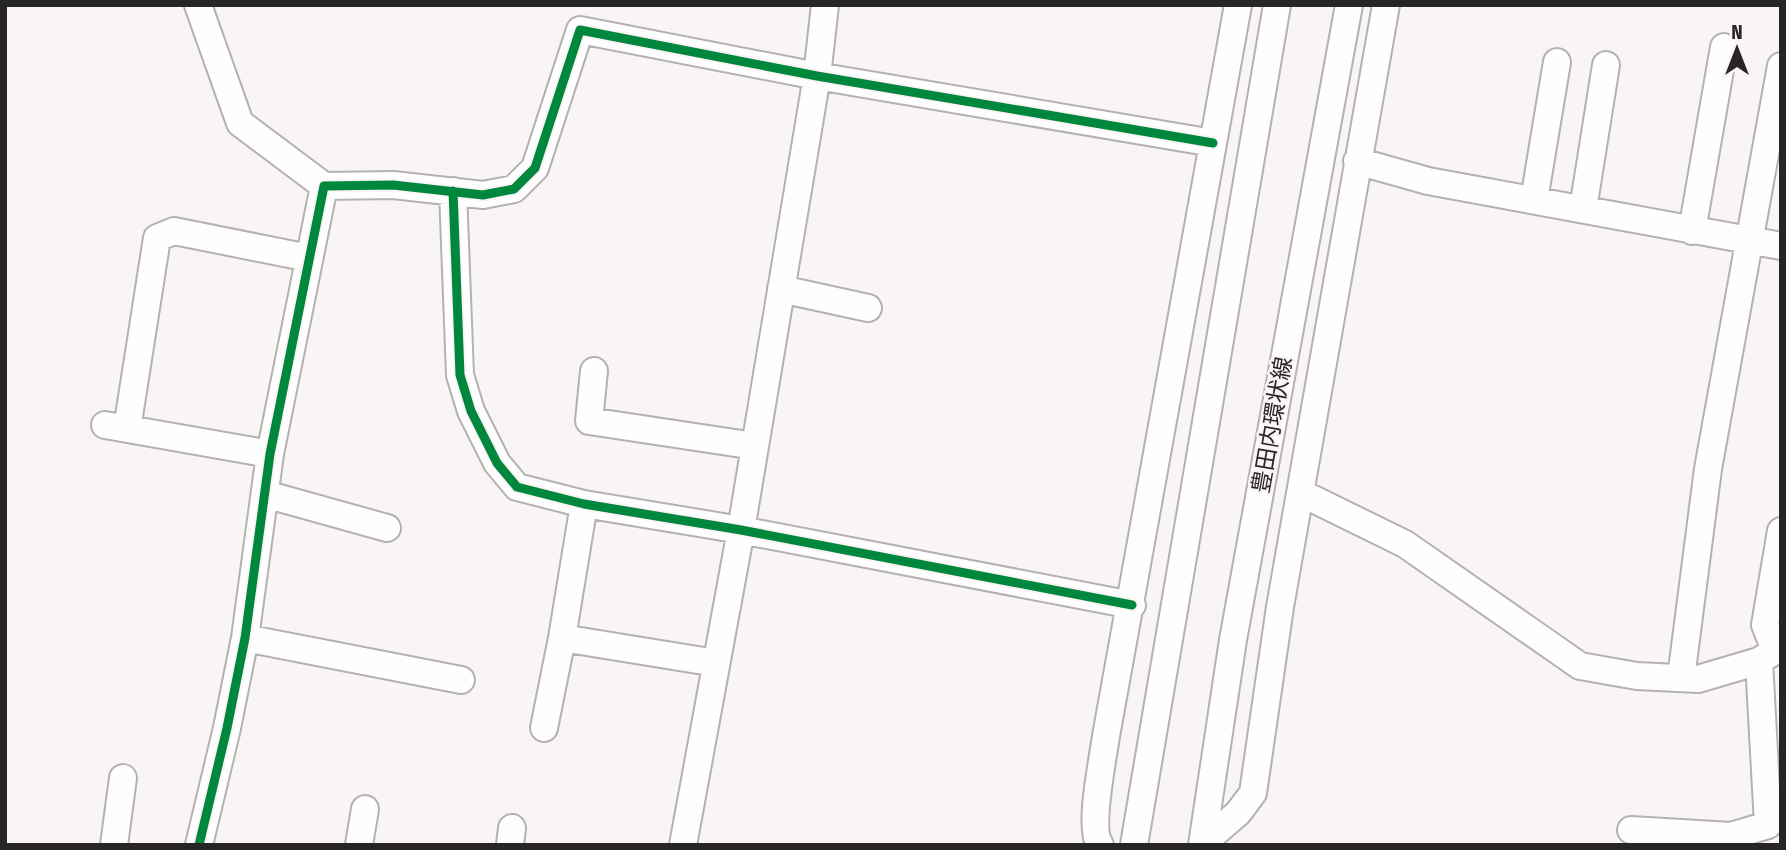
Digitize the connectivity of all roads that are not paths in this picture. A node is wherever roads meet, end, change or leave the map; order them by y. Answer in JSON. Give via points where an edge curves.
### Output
{"nodes":[{"id":1,"x":198,"y":5,"type":"edge"},
{"id":2,"x":825,"y":5,"type":"edge"},
{"id":3,"x":1238,"y":5,"type":"edge"},
{"id":4,"x":1277,"y":5,"type":"edge"},
{"id":5,"x":1349,"y":5,"type":"edge"},
{"id":6,"x":1385,"y":5,"type":"edge"},
{"id":7,"x":1724,"y":47,"type":"dead end"},
{"id":8,"x":1557,"y":62,"type":"dead end"},
{"id":9,"x":1606,"y":65,"type":"dead end"},
{"id":10,"x":1781,"y":66,"type":"edge"},
{"id":11,"x":817,"y":76,"type":"junction"},
{"id":12,"x":1213,"y":143,"type":"junction"},
{"id":13,"x":1357,"y":161,"type":"junction"},
{"id":14,"x":324,"y":186,"type":"junction"},
{"id":15,"x":453,"y":191,"type":"junction"},
{"id":16,"x":1534,"y":200,"type":"junction"},
{"id":17,"x":1583,"y":209,"type":"junction"},
{"id":18,"x":1692,"y":231,"type":"junction"},
{"id":19,"x":1748,"y":240,"type":"junction"},
{"id":20,"x":1781,"y":246,"type":"edge"},
{"id":21,"x":309,"y":258,"type":"junction"},
{"id":22,"x":781,"y":289,"type":"junction"},
{"id":23,"x":868,"y":308,"type":"dead end"},
{"id":24,"x":1294,"y":308,"type":"junction"},
{"id":25,"x":1182,"y":322,"type":"junction"},
{"id":26,"x":594,"y":371,"type":"dead end"},
{"id":27,"x":1321,"y":372,"type":"junction"},
{"id":28,"x":1212,"y":387,"type":"junction"},
{"id":29,"x":1203,"y":442,"type":"junction"},
{"id":30,"x":755,"y":446,"type":"junction"},
{"id":31,"x":270,"y":454,"type":"junction"},
{"id":32,"x":1301,"y":493,"type":"junction"},
{"id":33,"x":265,"y":494,"type":"junction"},
{"id":34,"x":1151,"y":499,"type":"junction"},
{"id":35,"x":584,"y":504,"type":"junction"},
{"id":36,"x":387,"y":528,"type":"dead end"},
{"id":37,"x":741,"y":530,"type":"junction"},
{"id":38,"x":1781,"y":531,"type":"edge"},
{"id":39,"x":1132,"y":605,"type":"junction"},
{"id":40,"x":245,"y":638,"type":"junction"},
{"id":41,"x":562,"y":638,"type":"junction"},
{"id":42,"x":1772,"y":653,"type":"edge"},
{"id":43,"x":716,"y":663,"type":"junction"},
{"id":44,"x":1681,"y":678,"type":"junction"},
{"id":45,"x":461,"y":680,"type":"dead end"},
{"id":46,"x":544,"y":728,"type":"dead end"},
{"id":47,"x":123,"y":778,"type":"dead end"},
{"id":48,"x":365,"y":809,"type":"dead end"},
{"id":49,"x":1631,"y":830,"type":"dead end"},
{"id":50,"x":1769,"y":835,"type":"edge"},
{"id":51,"x":1202,"y":844,"type":"edge"},
{"id":52,"x":114,"y":845,"type":"edge"},
{"id":53,"x":199,"y":845,"type":"edge"},
{"id":54,"x":359,"y":845,"type":"edge"},
{"id":55,"x":683,"y":845,"type":"edge"},
{"id":56,"x":1100,"y":845,"type":"edge"},
{"id":57,"x":1134,"y":845,"type":"edge"}],
"edges":[{"from":1,"to":14,"type":"street","via":[[240,123]]},
{"from":2,"to":11,"type":"street"},
{"from":3,"to":12,"type":"street"},
{"from":4,"to":28,"type":"street"},
{"from":5,"to":24,"type":"street","name":"豊田内環状線"},
{"from":6,"to":13,"type":"street"},
{"from":7,"to":18,"type":"street"},
{"from":8,"to":16,"type":"street"},
{"from":9,"to":17,"type":"street"},
{"from":10,"to":19,"type":"street"},
{"from":11,"to":12,"type":"street"},
{"from":11,"to":15,"type":"street","via":[[580,30],[535,168],[514,189],[483,195]]},
{"from":11,"to":22,"type":"street"},
{"from":12,"to":25,"type":"street"},
{"from":13,"to":16,"type":"street","via":[[1428,181]]},
{"from":13,"to":27,"type":"street"},
{"from":14,"to":15,"type":"street","via":[[393,185]]},
{"from":14,"to":21,"type":"street"},
{"from":15,"to":35,"type":"street","via":[[460,375],[471,411],[497,463],[517,487]]},
{"from":16,"to":17,"type":"street"},
{"from":17,"to":18,"type":"street"},
{"from":18,"to":19,"type":"street"},
{"from":19,"to":20,"type":"street"},
{"from":19,"to":44,"type":"street","via":[[1708,469]]},
{"from":21,"to":31,"type":"street"},
{"from":21,"to":31,"type":"street","via":[[174,231],[157,238],[116,427]]},
{"from":22,"to":23,"type":"street"},
{"from":22,"to":30,"type":"street"},
{"from":24,"to":27,"type":"street"},
{"from":24,"to":51,"type":"street","name":"豊田内環状線","via":[[1233,640]]},
{"from":25,"to":28,"type":"street","via":[[1196,364]]},
{"from":25,"to":34,"type":"street"},
{"from":26,"to":30,"type":"street","via":[[589,421]]},
{"from":27,"to":32,"type":"street"},
{"from":28,"to":29,"type":"street"},
{"from":29,"to":34,"type":"street","via":[[1164,472]]},
{"from":29,"to":57,"type":"street"},
{"from":30,"to":37,"type":"street"},
{"from":31,"to":33,"type":"street"},
{"from":32,"to":44,"type":"street","via":[[1405,544],[1580,666]]},
{"from":32,"to":51,"type":"street","via":[[1253,793],[1238,813]]},
{"from":33,"to":36,"type":"street"},
{"from":33,"to":40,"type":"street"},
{"from":34,"to":39,"type":"street"},
{"from":35,"to":37,"type":"street"},
{"from":35,"to":41,"type":"street"},
{"from":37,"to":39,"type":"street"},
{"from":37,"to":43,"type":"street"},
{"from":38,"to":42,"type":"street","via":[[1765,625]]},
{"from":39,"to":56,"type":"street","via":[[1101,773],[1096,840]]},
{"from":40,"to":45,"type":"street"},
{"from":40,"to":53,"type":"street"},
{"from":41,"to":43,"type":"street"},
{"from":41,"to":46,"type":"street"},
{"from":42,"to":44,"type":"street","via":[[1699,680]]},
{"from":42,"to":50,"type":"street"},
{"from":43,"to":55,"type":"street"},
{"from":47,"to":52,"type":"street"},
{"from":48,"to":54,"type":"street"},
{"from":49,"to":50,"type":"street"}]}
